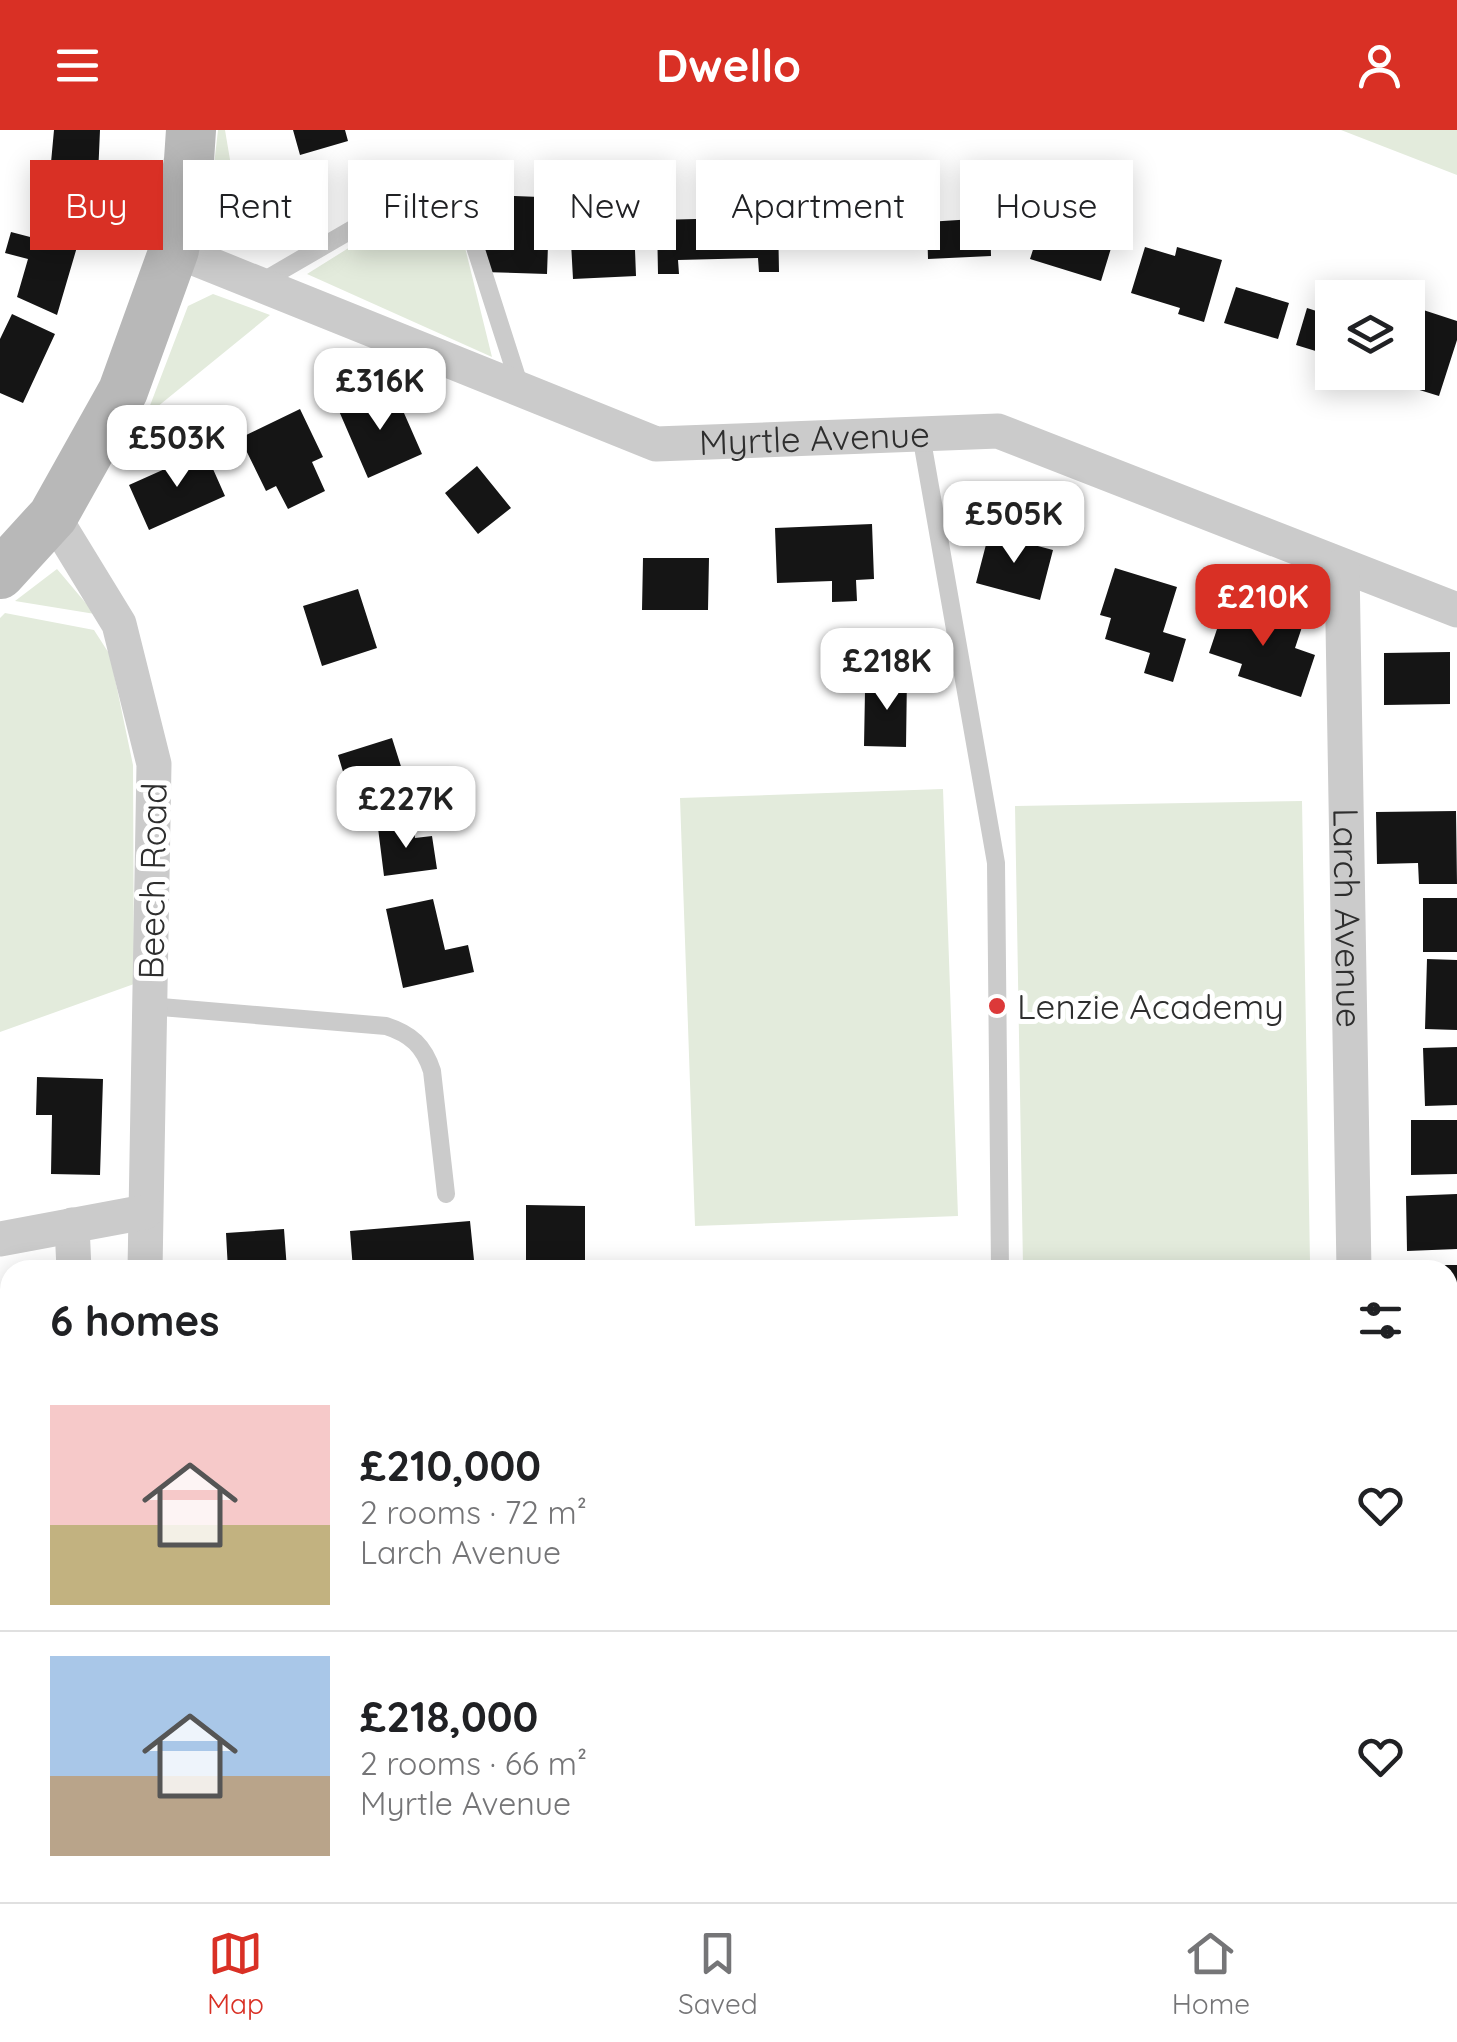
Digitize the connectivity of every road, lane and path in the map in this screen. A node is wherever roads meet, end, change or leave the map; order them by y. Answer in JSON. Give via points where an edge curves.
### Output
{"nodes":[{"id":1,"x":191,"y":130,"type":"edge"},
{"id":2,"x":174,"y":250,"type":"junction"},
{"id":3,"x":257,"y":284,"type":"junction"},
{"id":4,"x":520,"y":390,"type":"junction"},
{"id":5,"x":921,"y":434,"type":"junction"},
{"id":6,"x":53,"y":516,"type":"junction"},
{"id":7,"x":1342,"y":566,"type":"junction"},
{"id":8,"x":0,"y":574,"type":"edge"},
{"id":9,"x":1457,"y":610,"type":"edge"},
{"id":10,"x":149,"y":1006,"type":"junction"},
{"id":11,"x":446,"y":1194,"type":"dead end"},
{"id":12,"x":144,"y":1212,"type":"junction"},
{"id":13,"x":72,"y":1225,"type":"junction"},
{"id":14,"x":0,"y":1239,"type":"edge"},
{"id":15,"x":74,"y":1260,"type":"edge"},
{"id":16,"x":144,"y":1260,"type":"edge"},
{"id":17,"x":1000,"y":1260,"type":"edge"},
{"id":18,"x":1354,"y":1260,"type":"edge"}],
"edges":[{"from":1,"to":2,"type":"main road"},
{"from":2,"to":3,"type":"street","name":"Myrtle Avenue"},
{"from":2,"to":6,"type":"main road","via":[[124,391]]},
{"from":3,"to":4,"type":"street","name":"Myrtle Avenue"},
{"from":3,"to":4,"type":"lane","via":[[452,172]]},
{"from":4,"to":5,"type":"street","name":"Myrtle Avenue","via":[[656,444]]},
{"from":5,"to":7,"type":"street","name":"Myrtle Avenue","via":[[998,432]]},
{"from":5,"to":17,"type":"lane","via":[[996,864]]},
{"from":6,"to":8,"type":"main road"},
{"from":6,"to":10,"type":"street","name":"Beech Road","via":[[118,624],[154,764]]},
{"from":7,"to":9,"type":"street","name":"Myrtle Avenue"},
{"from":7,"to":18,"type":"street","name":"Larch Avenue"},
{"from":10,"to":11,"type":"lane","via":[[405,1032],[426,1052],[432,1071]]},
{"from":10,"to":12,"type":"street","name":"Beech Road"},
{"from":12,"to":13,"type":"street"},
{"from":12,"to":16,"type":"street","name":"Beech Road"},
{"from":13,"to":14,"type":"street"},
{"from":13,"to":15,"type":"street"}]}
